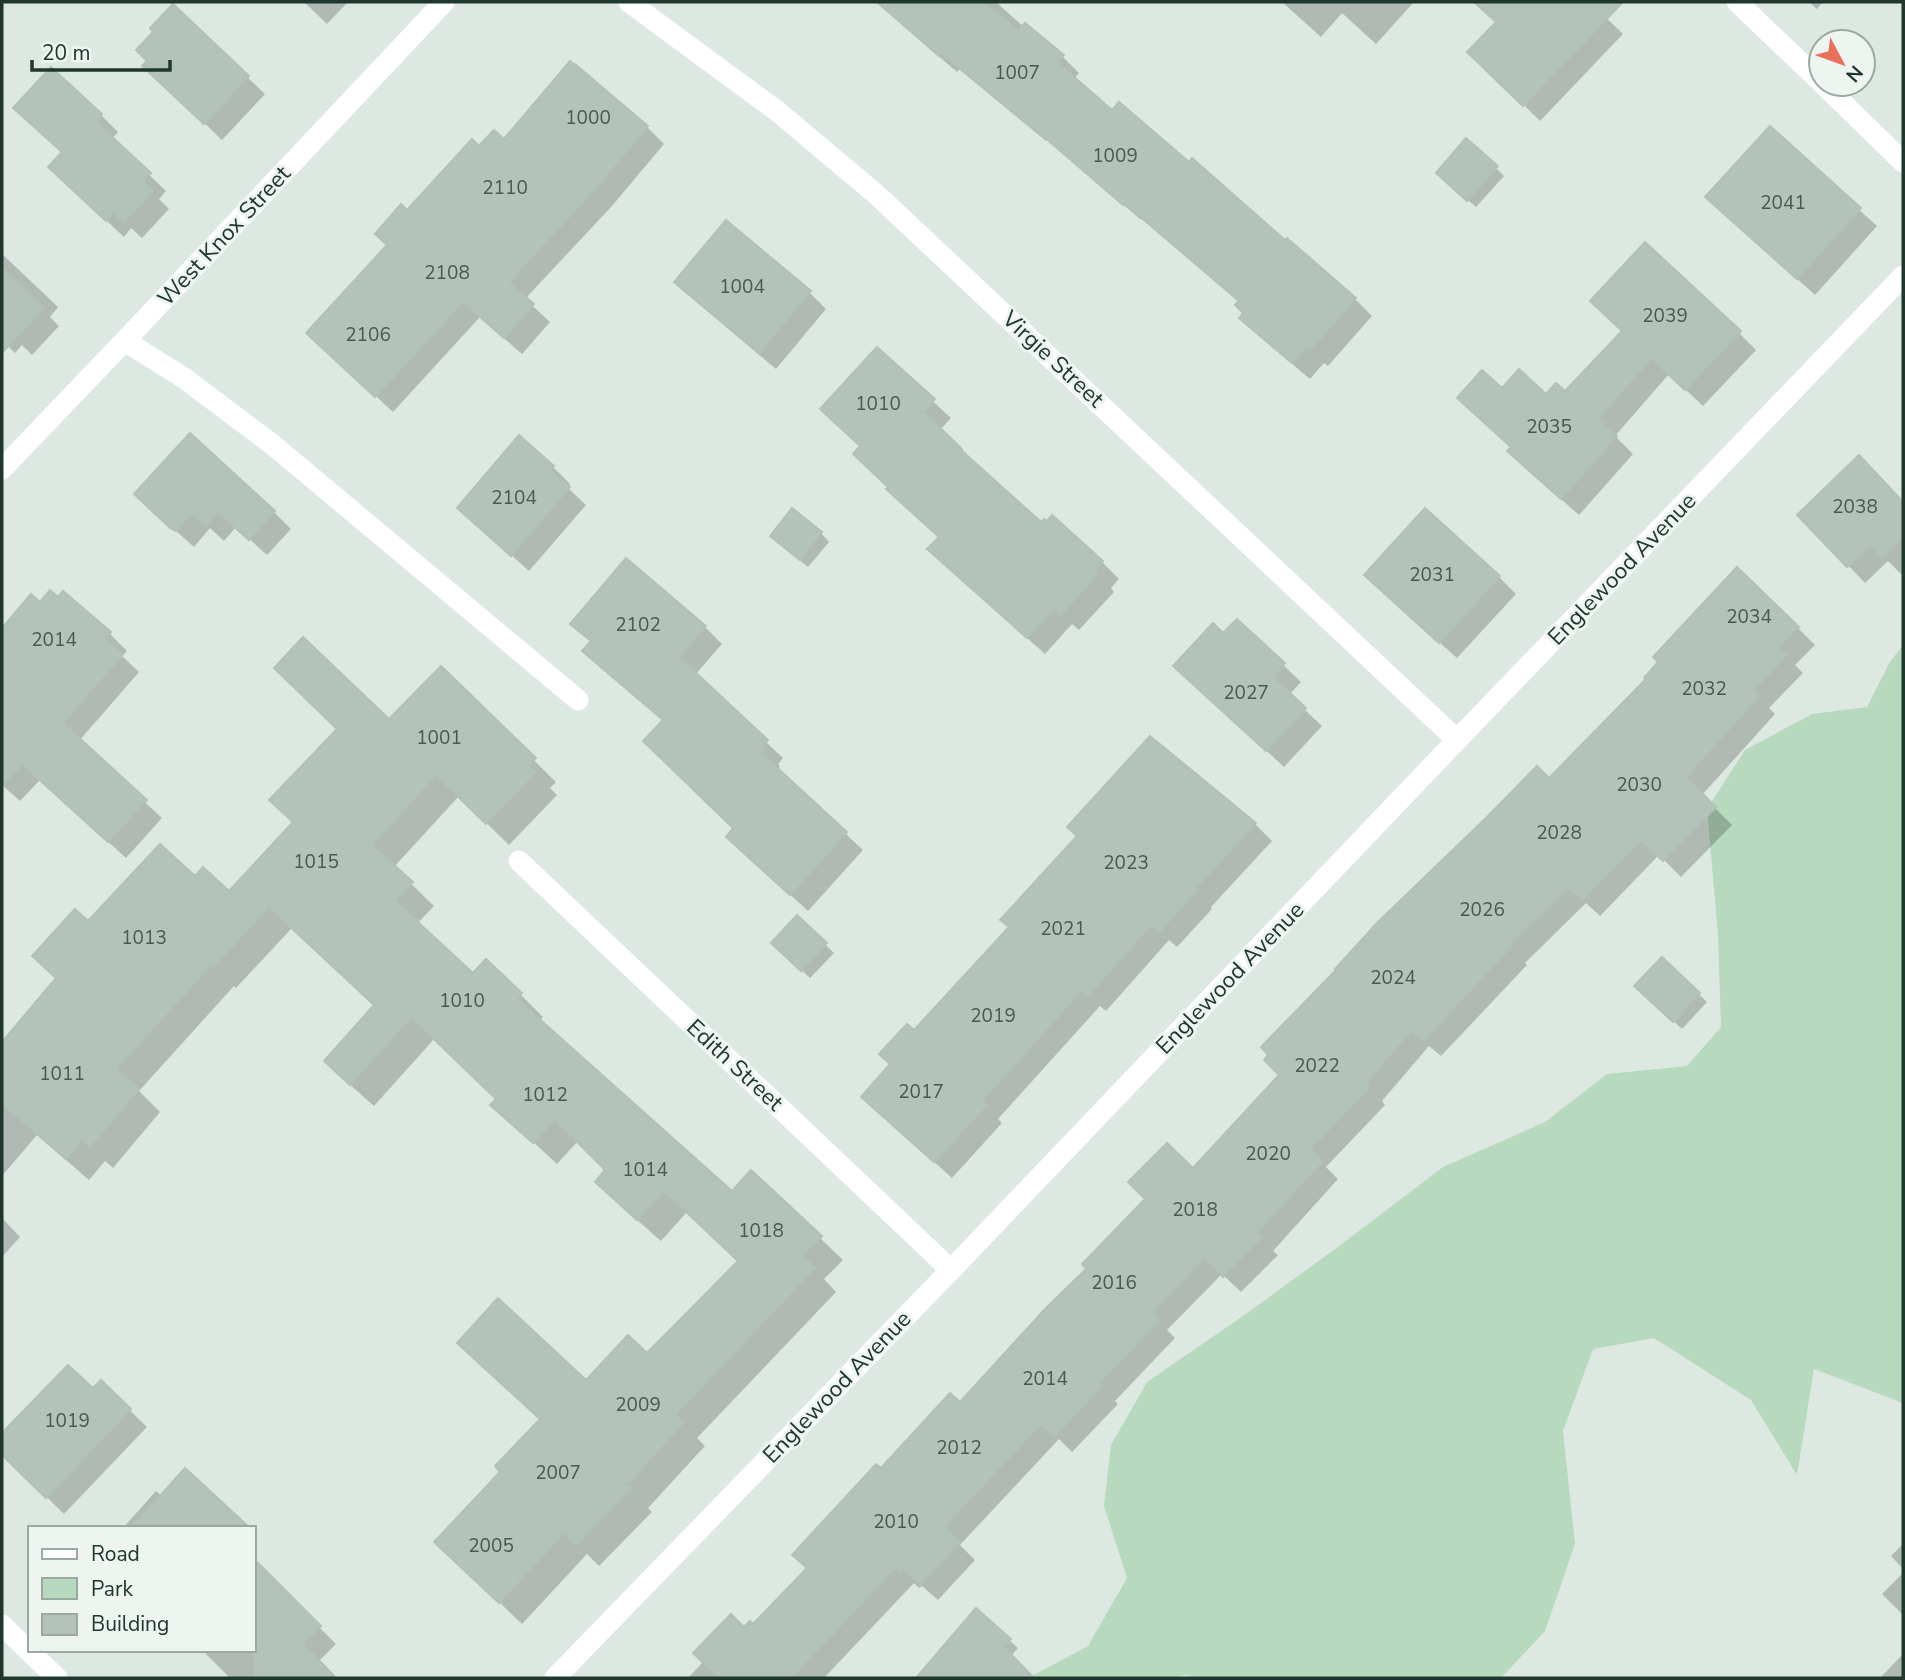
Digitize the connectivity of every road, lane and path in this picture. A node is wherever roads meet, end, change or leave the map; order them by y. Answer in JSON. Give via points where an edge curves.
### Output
{"nodes":[{"id":1,"x":444,"y":2,"type":"edge"},
{"id":2,"x":629,"y":2,"type":"edge"},
{"id":3,"x":1737,"y":2,"type":"edge"},
{"id":4,"x":1807,"y":69,"type":"edge"},
{"id":5,"x":1837,"y":98,"type":"edge"},
{"id":6,"x":1903,"y":162,"type":"edge"},
{"id":7,"x":1903,"y":276,"type":"edge"},
{"id":8,"x":125,"y":341,"type":"junction"},
{"id":9,"x":2,"y":469,"type":"edge"},
{"id":10,"x":578,"y":700,"type":"dead end"},
{"id":11,"x":1457,"y":740,"type":"junction"},
{"id":12,"x":519,"y":860,"type":"dead end"},
{"id":13,"x":951,"y":1270,"type":"junction"},
{"id":14,"x":2,"y":1625,"type":"edge"},
{"id":15,"x":28,"y":1650,"type":"edge"},
{"id":16,"x":30,"y":1652,"type":"edge"},
{"id":17,"x":57,"y":1678,"type":"edge"},
{"id":18,"x":555,"y":1678,"type":"edge"}],
"edges":[{"from":1,"to":8,"type":"street","name":"West Knox Street"},
{"from":2,"to":11,"type":"street","name":"Virgie Street","via":[[777,111],[877,195]]},
{"from":3,"to":4,"type":"street"},
{"from":5,"to":6,"type":"street"},
{"from":7,"to":11,"type":"street","name":"Englewood Avenue"},
{"from":8,"to":9,"type":"street","name":"West Knox Street"},
{"from":8,"to":10,"type":"street","via":[[184,378],[273,445]]},
{"from":11,"to":13,"type":"street","name":"Englewood Avenue"},
{"from":12,"to":13,"type":"street","name":"Edith Street"},
{"from":13,"to":18,"type":"street","name":"Englewood Avenue"},
{"from":14,"to":15,"type":"street"},
{"from":16,"to":17,"type":"street"}]}
